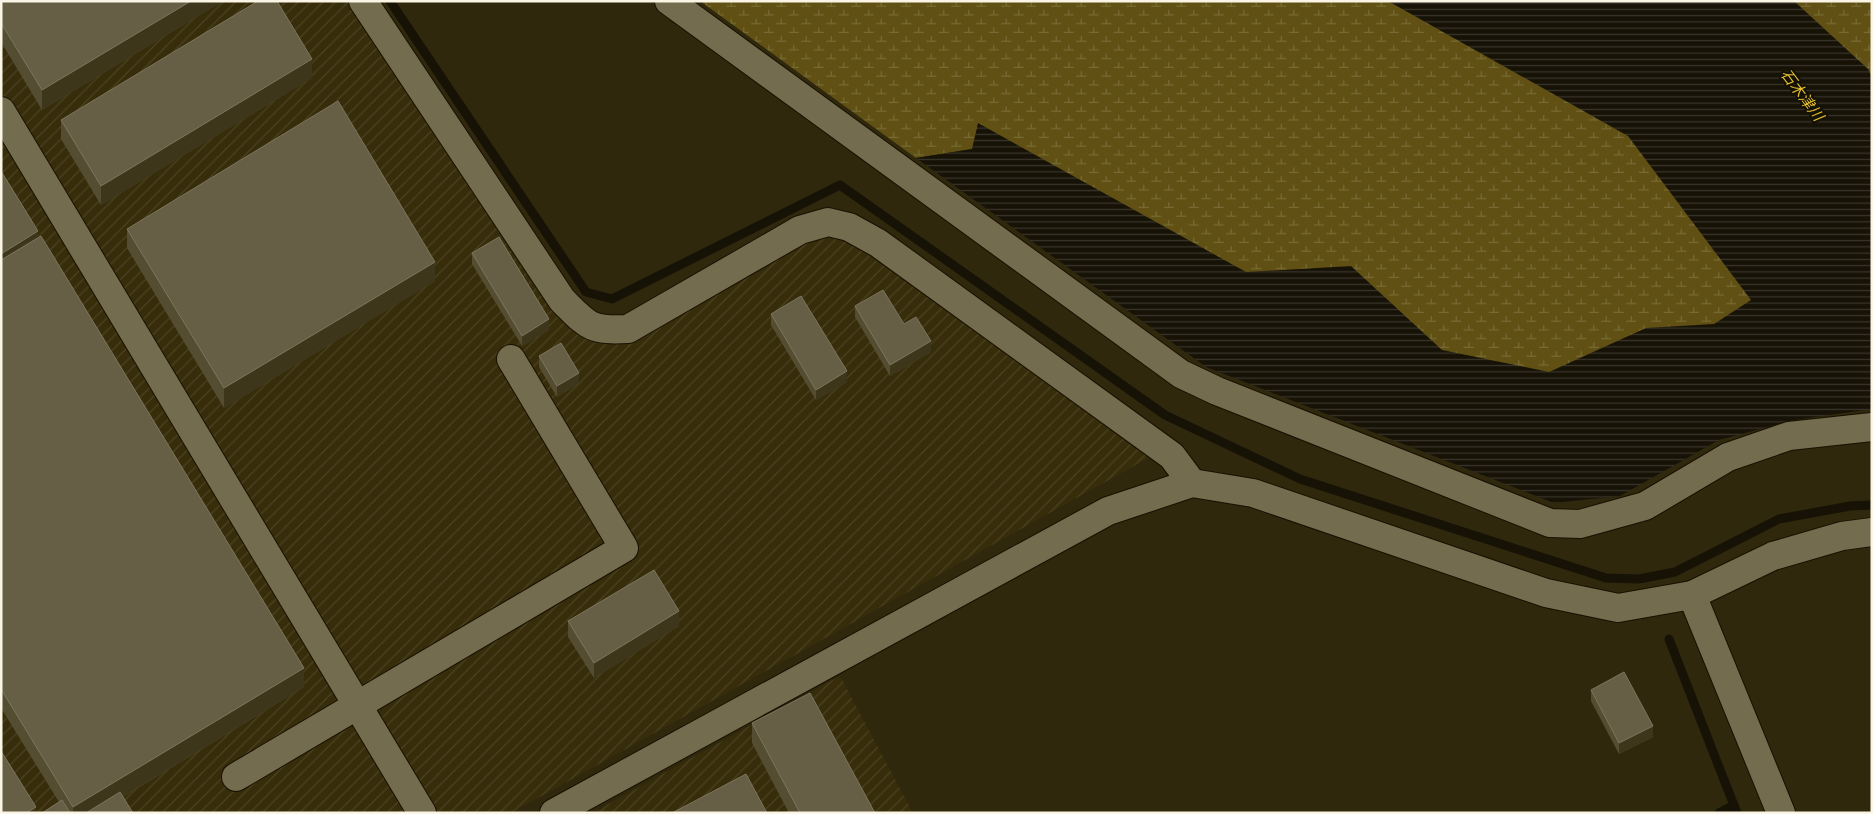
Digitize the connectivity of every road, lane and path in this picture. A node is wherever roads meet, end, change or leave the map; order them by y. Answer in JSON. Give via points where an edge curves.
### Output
{"nodes":[{"id":1,"x":363,"y":1,"type":"edge"},
{"id":2,"x":669,"y":1,"type":"edge"},
{"id":3,"x":1,"y":111,"type":"edge"},
{"id":4,"x":511,"y":359,"type":"dead end"},
{"id":5,"x":1872,"y":427,"type":"edge"},
{"id":6,"x":1192,"y":483,"type":"junction"},
{"id":7,"x":1872,"y":532,"type":"edge"},
{"id":8,"x":1692,"y":595,"type":"junction"},
{"id":9,"x":358,"y":705,"type":"junction"},
{"id":10,"x":236,"y":777,"type":"dead end"},
{"id":11,"x":1774,"y":810,"type":"edge"},
{"id":12,"x":422,"y":813,"type":"edge"},
{"id":13,"x":554,"y":813,"type":"edge"}],
"edges":[{"from":1,"to":6,"type":"street","via":[[562,300],[585,323],[601,330],[628,329],[800,230],[828,222],[849,227],[878,243],[1172,456]]},
{"from":2,"to":5,"type":"street","via":[[1181,374],[1226,395],[1550,523],[1580,524],[1645,506],[1728,457],[1789,436]]},
{"from":3,"to":9,"type":"street"},
{"from":4,"to":9,"type":"street","via":[[624,548]]},
{"from":6,"to":8,"type":"street","via":[[1252,493],[1546,592],[1618,608]]},
{"from":6,"to":13,"type":"street","via":[[1108,511]]},
{"from":7,"to":8,"type":"street","via":[[1842,536],[1773,556]]},
{"from":8,"to":11,"type":"street"},
{"from":9,"to":10,"type":"street"},
{"from":9,"to":12,"type":"street"}]}
